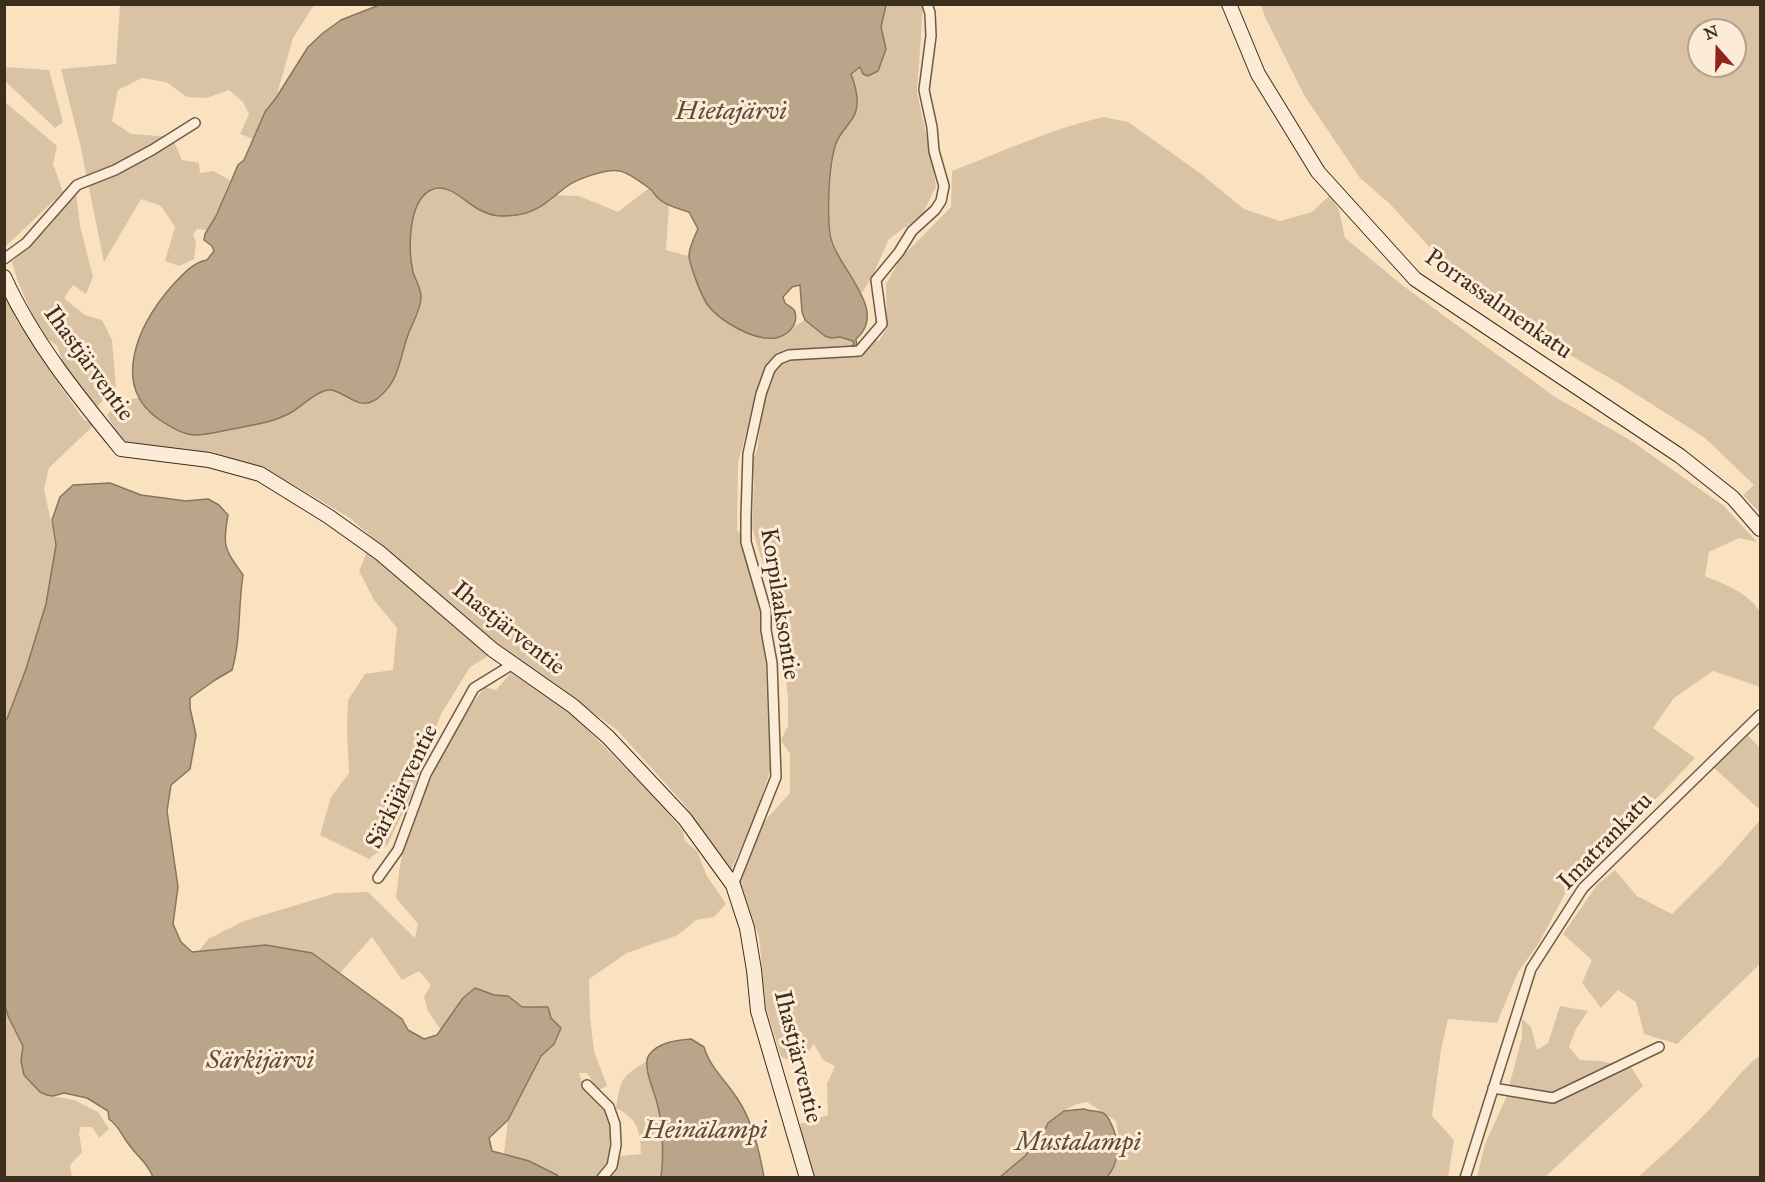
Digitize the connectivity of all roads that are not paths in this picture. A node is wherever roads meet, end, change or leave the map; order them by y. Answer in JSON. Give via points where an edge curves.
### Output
{"nodes":[{"id":1,"x":927,"y":4,"type":"edge"},
{"id":2,"x":1229,"y":4,"type":"edge"},
{"id":3,"x":195,"y":123,"type":"dead end"},
{"id":4,"x":4,"y":259,"type":"edge"},
{"id":5,"x":4,"y":277,"type":"edge"},
{"id":6,"x":1761,"y":529,"type":"edge"},
{"id":7,"x":513,"y":664,"type":"junction"},
{"id":8,"x":1761,"y":715,"type":"edge"},
{"id":9,"x":378,"y":878,"type":"dead end"},
{"id":10,"x":733,"y":885,"type":"junction"},
{"id":11,"x":1659,"y":1047,"type":"dead end"},
{"id":12,"x":587,"y":1085,"type":"dead end"},
{"id":13,"x":1493,"y":1088,"type":"junction"},
{"id":14,"x":602,"y":1178,"type":"edge"},
{"id":15,"x":807,"y":1178,"type":"edge"},
{"id":16,"x":1465,"y":1178,"type":"edge"}],
"edges":[{"from":1,"to":10,"type":"street","name":"Korpilaaksontie","via":[[931,36],[924,90],[944,186],[941,201],[912,231],[876,280],[882,324],[859,351],[779,359],[761,394],[748,454],[746,542],[766,611],[776,777]]},
{"from":2,"to":6,"type":"street","name":"Porrassalmenkatu","via":[[1258,74],[1318,172],[1415,279],[1680,456],[1733,498]]},
{"from":3,"to":4,"type":"street","via":[[115,170],[77,185],[26,243]]},
{"from":5,"to":7,"type":"street","name":"Ihastjärventie","via":[[58,371],[121,449],[209,460],[260,474],[380,553]]},
{"from":7,"to":9,"type":"street","name":"Särkijärventie","via":[[474,688],[426,774],[398,850]]},
{"from":7,"to":10,"type":"street","name":"Ihastjärventie","via":[[573,706],[608,737],[685,819]]},
{"from":8,"to":13,"type":"street","name":"Imatrankatu","via":[[1583,888],[1531,969]]},
{"from":10,"to":15,"type":"street","name":"Ihastjärventie","via":[[747,928],[758,1011]]},
{"from":11,"to":13,"type":"street","via":[[1553,1098]]},
{"from":12,"to":14,"type":"street","via":[[609,1107],[615,1124],[612,1166]]},
{"from":13,"to":16,"type":"street","name":"Imatrankatu"}]}
